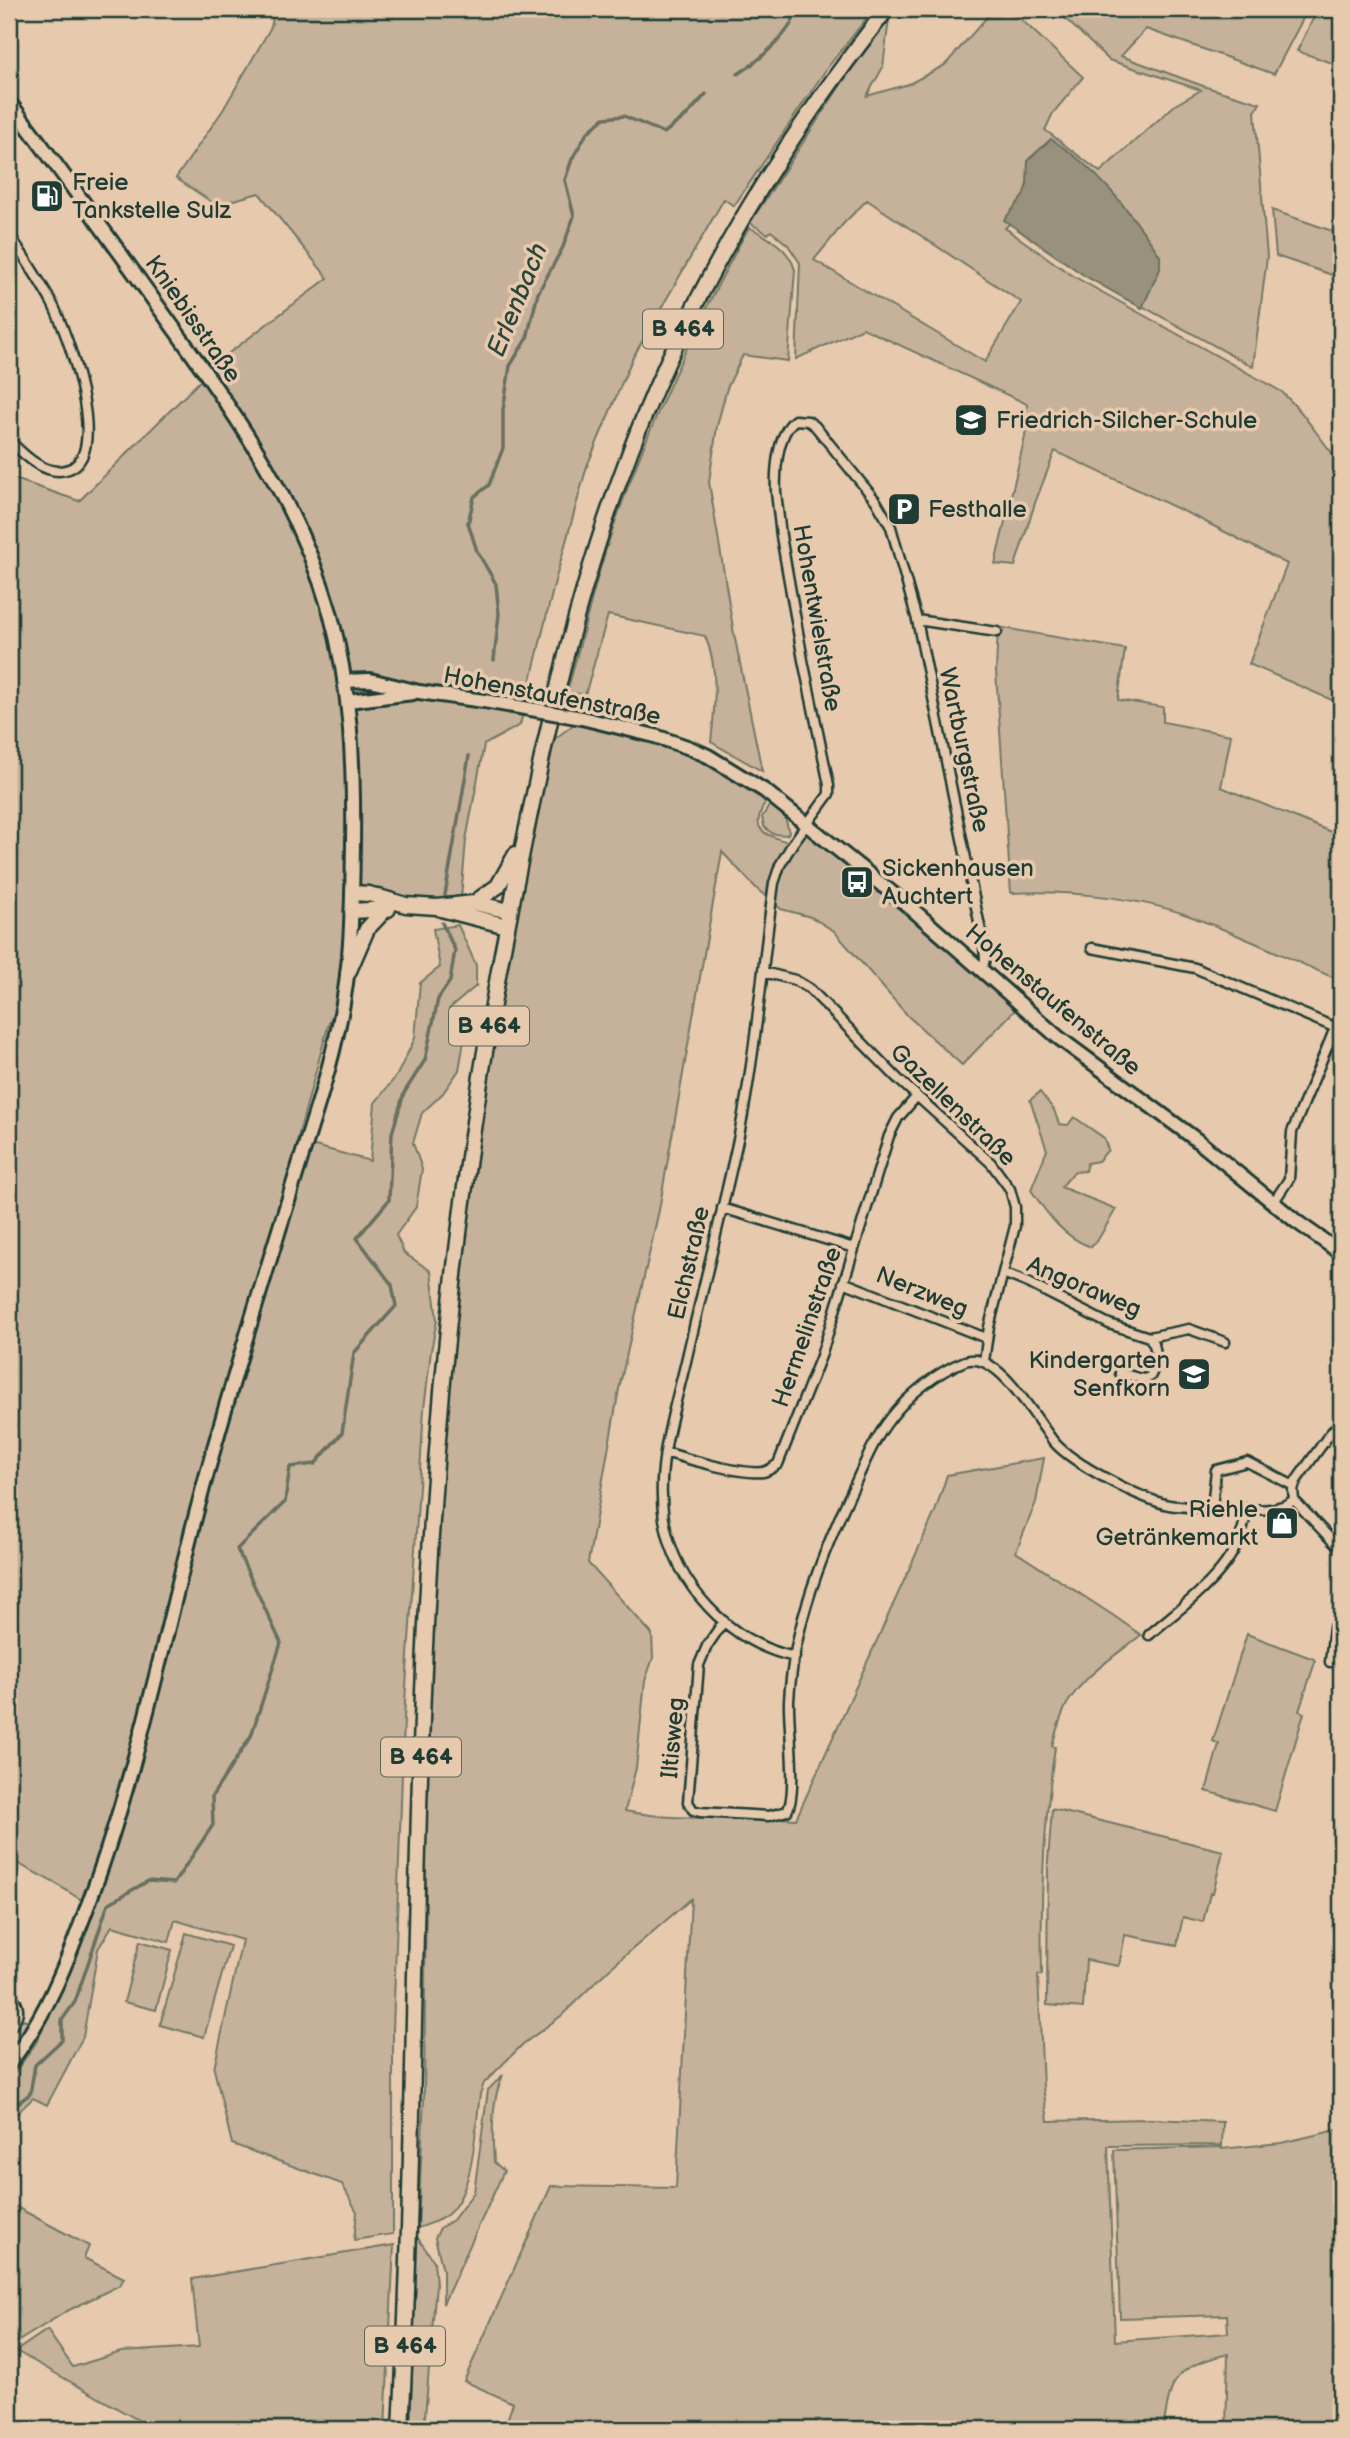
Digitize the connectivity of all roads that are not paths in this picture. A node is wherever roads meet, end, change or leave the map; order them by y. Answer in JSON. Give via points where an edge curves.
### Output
{"nodes":[{"id":1,"x":887,"y":9,"type":"edge"},
{"id":2,"x":9,"y":102,"type":"edge"},
{"id":3,"x":9,"y":234,"type":"edge"},
{"id":4,"x":799,"y":419,"type":"joint"},
{"id":5,"x":9,"y":440,"type":"edge"},
{"id":6,"x":917,"y":620,"type":"junction"},
{"id":7,"x":997,"y":632,"type":"dead end"},
{"id":8,"x":344,"y":681,"type":"junction"},
{"id":9,"x":419,"y":692,"type":"junction"},
{"id":10,"x":348,"y":701,"type":"junction"},
{"id":11,"x":805,"y":824,"type":"junction"},
{"id":12,"x":526,"y":833,"type":"junction"},
{"id":13,"x":353,"y":893,"type":"junction"},
{"id":14,"x":474,"y":903,"type":"junction"},
{"id":15,"x":406,"y":905,"type":"junction"},
{"id":16,"x":437,"y":907,"type":"junction"},
{"id":17,"x":385,"y":910,"type":"junction"},
{"id":18,"x":352,"y":911,"type":"junction"},
{"id":19,"x":508,"y":919,"type":"junction"},
{"id":20,"x":1092,"y":948,"type":"dead end"},
{"id":21,"x":982,"y":971,"type":"junction"},
{"id":22,"x":763,"y":972,"type":"junction"},
{"id":23,"x":348,"y":973,"type":"junction"},
{"id":24,"x":1338,"y":1029,"type":"edge"},
{"id":25,"x":916,"y":1096,"type":"junction"},
{"id":26,"x":1273,"y":1203,"type":"junction"},
{"id":27,"x":722,"y":1208,"type":"junction"},
{"id":28,"x":853,"y":1248,"type":"junction"},
{"id":29,"x":1341,"y":1253,"type":"edge"},
{"id":30,"x":1003,"y":1273,"type":"junction"},
{"id":31,"x":843,"y":1282,"type":"junction"},
{"id":32,"x":1149,"y":1337,"type":"junction"},
{"id":33,"x":986,"y":1338,"type":"junction"},
{"id":34,"x":1225,"y":1342,"type":"dead end"},
{"id":35,"x":984,"y":1361,"type":"junction"},
{"id":36,"x":1120,"y":1374,"type":"dead end"},
{"id":37,"x":1341,"y":1422,"type":"edge"},
{"id":38,"x":665,"y":1452,"type":"junction"},
{"id":39,"x":1294,"y":1486,"type":"junction"},
{"id":40,"x":1294,"y":1500,"type":"junction"},
{"id":41,"x":1212,"y":1508,"type":"junction"},
{"id":42,"x":1247,"y":1508,"type":"junction"},
{"id":43,"x":1341,"y":1550,"type":"edge"},
{"id":44,"x":1341,"y":1619,"type":"edge"},
{"id":45,"x":724,"y":1621,"type":"junction"},
{"id":46,"x":1149,"y":1635,"type":"dead end"},
{"id":47,"x":795,"y":1657,"type":"junction"},
{"id":48,"x":1341,"y":1662,"type":"edge"},
{"id":49,"x":9,"y":1994,"type":"edge"},
{"id":50,"x":9,"y":2029,"type":"edge"},
{"id":51,"x":9,"y":2064,"type":"edge"},
{"id":52,"x":401,"y":2429,"type":"edge"}],
"edges":[{"from":1,"to":12,"type":"main road","number":"B 464","via":[[782,152],[708,281],[661,377],[591,566]]},
{"from":2,"to":8,"type":"street","name":"Kniebisstraße","via":[[86,203],[278,484],[331,616]]},
{"from":3,"to":5,"type":"street","via":[[64,331],[80,384],[87,446],[73,468],[59,471],[43,467]]},
{"from":4,"to":6,"type":"street","name":"Wartburgstraße","via":[[815,426],[883,511],[898,547]]},
{"from":4,"to":11,"type":"street","name":"Hohentwielstraße","via":[[785,431],[776,492],[829,785],[829,794]]},
{"from":6,"to":7,"type":"street"},
{"from":6,"to":21,"type":"street","name":"Wartburgstraße","via":[[984,946]]},
{"from":8,"to":9,"type":"street","name":"Hohenstaufenstraße","via":[[370,680]]},
{"from":8,"to":10,"type":"street","name":"Kniebisstraße"},
{"from":9,"to":10,"type":"street","name":"Hohenstaufenstraße"},
{"from":9,"to":11,"type":"street","name":"Hohenstaufenstraße","bridge":true,"via":[[582,718],[657,736],[708,756],[765,791]]},
{"from":10,"to":13,"type":"street","name":"Kniebisstraße"},
{"from":11,"to":21,"type":"street","name":"Hohenstaufenstraße"},
{"from":11,"to":22,"type":"street","name":"Elchstraße","via":[[777,874]]},
{"from":12,"to":14,"type":"main road","via":[[498,886]]},
{"from":12,"to":19,"type":"main road","number":"B 464"},
{"from":13,"to":15,"type":"main road"},
{"from":13,"to":18,"type":"street","name":"Kniebisstraße"},
{"from":14,"to":16,"type":"main road"},
{"from":14,"to":19,"type":"main road"},
{"from":15,"to":16,"type":"main road"},
{"from":15,"to":17,"type":"main road"},
{"from":16,"to":19,"type":"main road","via":[[469,918]]},
{"from":17,"to":18,"type":"main road"},
{"from":17,"to":23,"type":"main road","via":[[367,929]]},
{"from":18,"to":23,"type":"street","name":"Kniebisstraße"},
{"from":19,"to":52,"type":"main road","number":"B 464","via":[[467,1165],[436,1458],[421,1729]]},
{"from":20,"to":24,"type":"street","via":[[1195,968]]},
{"from":21,"to":26,"type":"street","name":"Hohenstaufenstraße","via":[[1074,1050]]},
{"from":22,"to":25,"type":"street","name":"Gazellenstraße","via":[[810,989]]},
{"from":22,"to":27,"type":"street","name":"Elchstraße","via":[[740,1126]]},
{"from":23,"to":51,"type":"street","name":"Kniebisstraße","via":[[330,1063],[225,1407],[101,1871],[47,2008]]},
{"from":24,"to":26,"type":"street","via":[[1292,1132],[1289,1179]]},
{"from":25,"to":28,"type":"street","name":"Hermelinstraße","via":[[889,1136]]},
{"from":25,"to":30,"type":"street","name":"Gazellenstraße","via":[[991,1163],[1010,1189],[1015,1226]]},
{"from":26,"to":29,"type":"street","name":"Hohenstaufenstraße"},
{"from":27,"to":28,"type":"street"},
{"from":27,"to":38,"type":"street","name":"Elchstraße"},
{"from":28,"to":31,"type":"street","name":"Hermelinstraße"},
{"from":30,"to":32,"type":"street","name":"Angoraweg","via":[[1109,1324]]},
{"from":30,"to":33,"type":"street","name":"Gazellenstraße"},
{"from":31,"to":33,"type":"street","name":"Nerzweg"},
{"from":31,"to":38,"type":"street","name":"Hermelinstraße","via":[[821,1356],[773,1468],[747,1471]]},
{"from":32,"to":34,"type":"street","name":"Angoraweg","via":[[1189,1329]]},
{"from":32,"to":36,"type":"street","name":"Angoraweg","via":[[1156,1352],[1150,1377],[1143,1380]]},
{"from":33,"to":35,"type":"street","name":"Gazellenstraße"},
{"from":35,"to":41,"type":"street","via":[[999,1370],[1054,1442],[1075,1460],[1161,1503]]},
{"from":35,"to":47,"type":"street","via":[[965,1361],[935,1379],[886,1425],[831,1540]]},
{"from":37,"to":39,"type":"street"},
{"from":38,"to":45,"type":"street","name":"Elchstraße","via":[[662,1496],[668,1535],[688,1580]]},
{"from":39,"to":40,"type":"street"},
{"from":39,"to":41,"type":"street","via":[[1242,1462],[1216,1470]]},
{"from":40,"to":42,"type":"street","via":[[1274,1510]]},
{"from":40,"to":43,"type":"street"},
{"from":41,"to":42,"type":"street"},
{"from":42,"to":46,"type":"street","via":[[1242,1534],[1226,1565]]},
{"from":44,"to":48,"type":"street","via":[[1334,1627],[1330,1662]]},
{"from":45,"to":47,"type":"street","name":"Elchstraße","via":[[753,1642]]},
{"from":45,"to":47,"type":"street","name":"Iltisweg","via":[[699,1665],[688,1802],[694,1810],[769,1816],[788,1811],[794,1794],[789,1720]]},
{"from":49,"to":50,"type":"street","via":[[19,2011]]}]}
